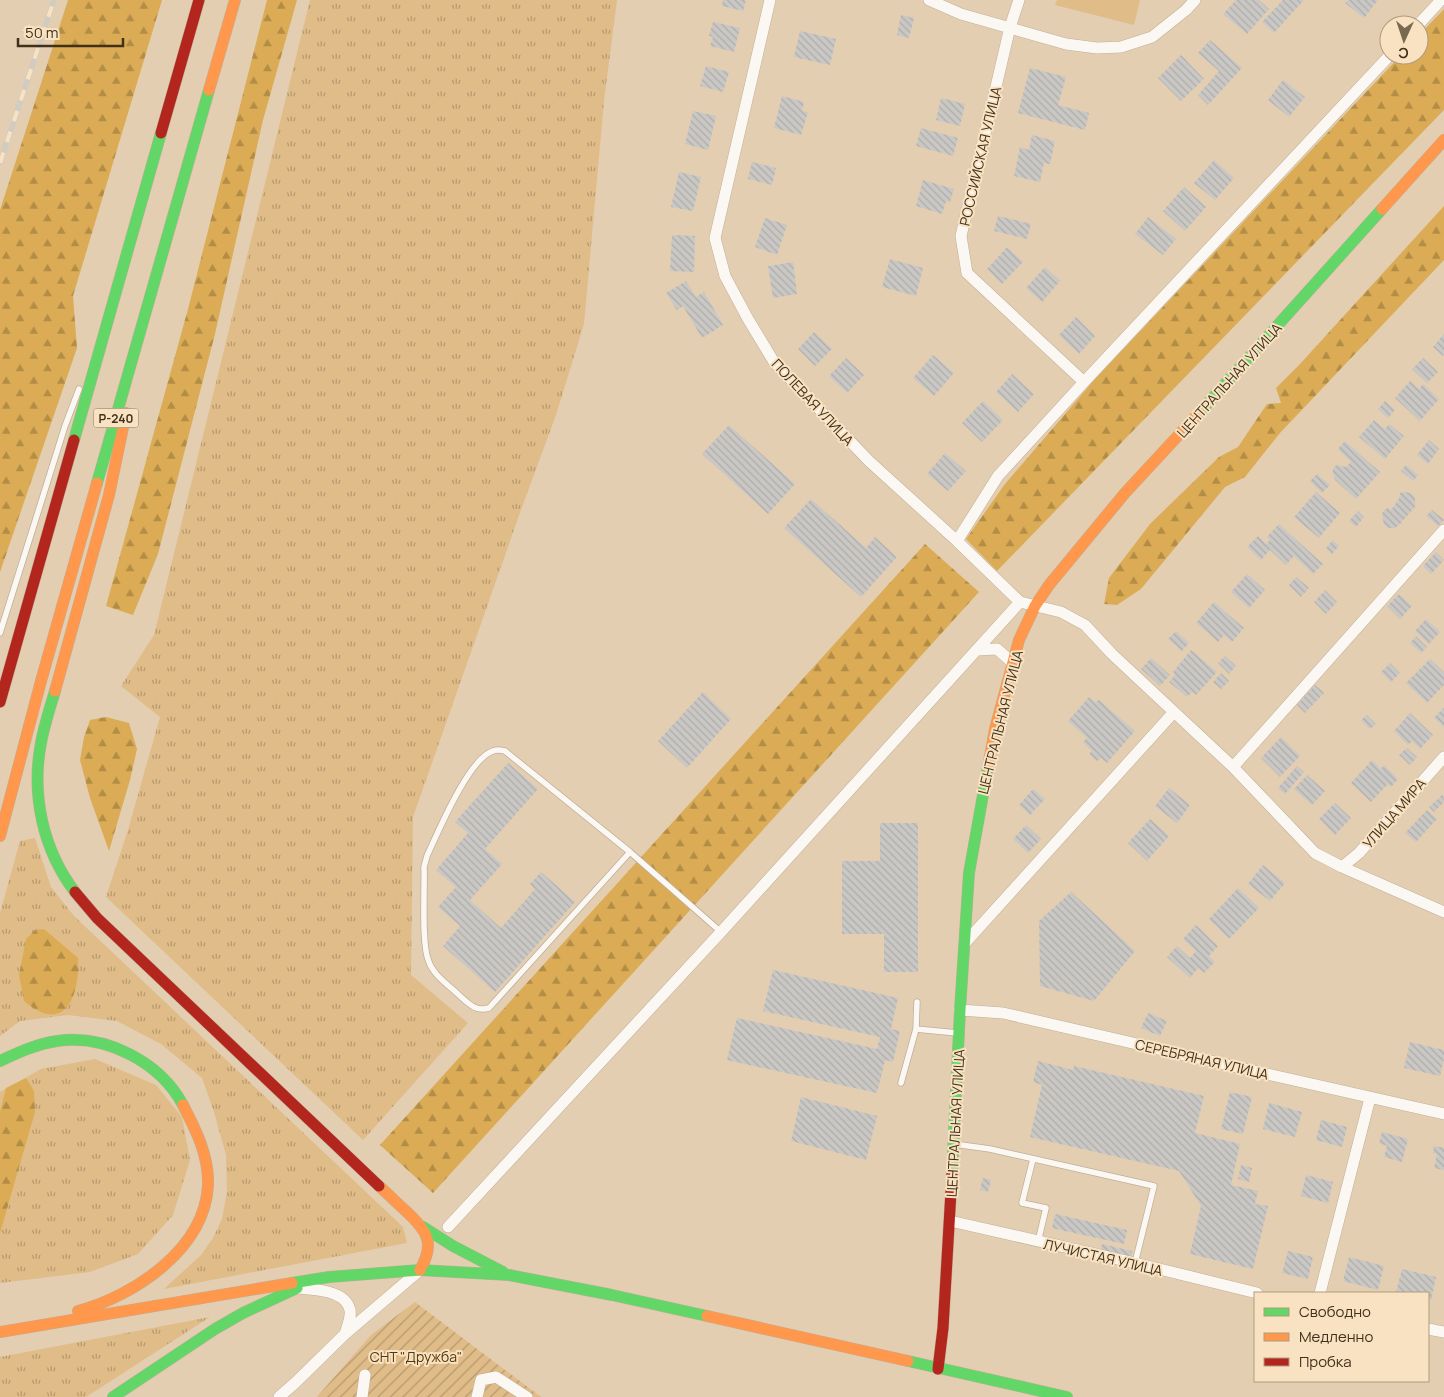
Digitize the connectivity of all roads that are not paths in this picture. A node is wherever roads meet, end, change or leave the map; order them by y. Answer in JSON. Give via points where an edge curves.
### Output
{"nodes":[{"id":1,"x":199,"y":0,"type":"edge"},
{"id":2,"x":235,"y":0,"type":"edge"},
{"id":3,"x":770,"y":0,"type":"edge"},
{"id":4,"x":929,"y":0,"type":"edge"},
{"id":5,"x":1019,"y":0,"type":"edge"},
{"id":6,"x":1195,"y":0,"type":"edge"},
{"id":7,"x":1441,"y":0,"type":"edge"},
{"id":8,"x":1427,"y":15,"type":"edge"},
{"id":9,"x":1010,"y":27,"type":"junction"},
{"id":10,"x":1381,"y":65,"type":"edge"},
{"id":11,"x":1444,"y":140,"type":"edge"},
{"id":12,"x":122,"y":270,"type":"junction"},
{"id":13,"x":147,"y":311,"type":"junction"},
{"id":14,"x":89,"y":361,"type":"dead end"},
{"id":15,"x":82,"y":380,"type":"dead end"},
{"id":16,"x":1084,"y":382,"type":"junction"},
{"id":17,"x":1444,"y":530,"type":"edge"},
{"id":18,"x":957,"y":541,"type":"junction"},
{"id":19,"x":1020,"y":602,"type":"junction"},
{"id":20,"x":1035,"y":606,"type":"junction"},
{"id":21,"x":0,"y":633,"type":"edge"},
{"id":22,"x":977,"y":650,"type":"junction"},
{"id":23,"x":1013,"y":663,"type":"junction"},
{"id":24,"x":0,"y":702,"type":"edge"},
{"id":25,"x":1174,"y":712,"type":"junction"},
{"id":26,"x":1444,"y":757,"type":"edge"},
{"id":27,"x":1233,"y":767,"type":"junction"},
{"id":28,"x":0,"y":836,"type":"edge"},
{"id":29,"x":630,"y":852,"type":"junction"},
{"id":30,"x":1342,"y":867,"type":"junction"},
{"id":31,"x":1444,"y":912,"type":"edge"},
{"id":32,"x":721,"y":932,"type":"junction"},
{"id":33,"x":965,"y":943,"type":"junction"},
{"id":34,"x":917,"y":1002,"type":"dead end"},
{"id":35,"x":960,"y":1010,"type":"junction"},
{"id":36,"x":916,"y":1029,"type":"junction"},
{"id":37,"x":960,"y":1033,"type":"junction"},
{"id":38,"x":0,"y":1061,"type":"edge"},
{"id":39,"x":902,"y":1083,"type":"dead end"},
{"id":40,"x":1370,"y":1098,"type":"junction"},
{"id":41,"x":1444,"y":1114,"type":"edge"},
{"id":42,"x":954,"y":1144,"type":"junction"},
{"id":43,"x":1033,"y":1159,"type":"junction"},
{"id":44,"x":950,"y":1221,"type":"junction"},
{"id":45,"x":448,"y":1226,"type":"dead end"},
{"id":46,"x":423,"y":1227,"type":"junction"},
{"id":47,"x":1038,"y":1242,"type":"junction"},
{"id":48,"x":1135,"y":1263,"type":"junction"},
{"id":49,"x":420,"y":1270,"type":"junction"},
{"id":50,"x":508,"y":1275,"type":"junction"},
{"id":51,"x":329,"y":1277,"type":"junction"},
{"id":52,"x":298,"y":1288,"type":"junction"},
{"id":53,"x":1254,"y":1292,"type":"edge"},
{"id":54,"x":1320,"y":1292,"type":"edge"},
{"id":55,"x":1429,"y":1329,"type":"edge"},
{"id":56,"x":0,"y":1332,"type":"edge"},
{"id":57,"x":1444,"y":1332,"type":"edge"},
{"id":58,"x":345,"y":1334,"type":"junction"},
{"id":59,"x":938,"y":1369,"type":"junction"},
{"id":60,"x":365,"y":1375,"type":"dead end"},
{"id":61,"x":113,"y":1397,"type":"edge"},
{"id":62,"x":279,"y":1397,"type":"edge"},
{"id":63,"x":362,"y":1397,"type":"edge"},
{"id":64,"x":477,"y":1397,"type":"edge"},
{"id":65,"x":527,"y":1397,"type":"edge"},
{"id":66,"x":1066,"y":1397,"type":"edge"}],
"edges":[{"from":1,"to":12,"type":"main road","number":"Р-240"},
{"from":2,"to":13,"type":"main road","number":"Р-240"},
{"from":3,"to":18,"type":"street","name":"ПОЛЕВАЯ УЛИЦА","via":[[715,238],[725,276],[774,362],[869,461]]},
{"from":4,"to":9,"type":"street","via":[[961,14]]},
{"from":5,"to":9,"type":"street","name":"РОССИЙСКАЯ УЛИЦА"},
{"from":6,"to":9,"type":"street","via":[[1152,37],[1121,47],[1066,44]]},
{"from":7,"to":8,"type":"street"},
{"from":9,"to":16,"type":"street","name":"РОССИЙСКАЯ УЛИЦА","via":[[961,236],[967,273]]},
{"from":10,"to":16,"type":"street"},
{"from":11,"to":20,"type":"main road","name":"ЦЕНТРАЛЬНАЯ УЛИЦА","via":[[1125,494]]},
{"from":12,"to":14,"type":"lane"},
{"from":12,"to":24,"type":"main road","number":"Р-240"},
{"from":13,"to":28,"type":"main road","number":"Р-240"},
{"from":13,"to":46,"type":"main road","via":[[109,495],[41,743],[37,790],[42,828],[72,889],[97,918]]},
{"from":15,"to":21,"type":"lane"},
{"from":16,"to":18,"type":"street","via":[[998,476]]},
{"from":17,"to":27,"type":"street"},
{"from":18,"to":19,"type":"street","name":"ПОЛЕВАЯ УЛИЦА"},
{"from":19,"to":20,"type":"street"},
{"from":19,"to":22,"type":"street"},
{"from":20,"to":23,"type":"main road","name":"ЦЕНТРАЛЬНАЯ УЛИЦА","via":[[1019,640]]},
{"from":20,"to":25,"type":"street","via":[[1061,612],[1085,625]]},
{"from":22,"to":23,"type":"street","via":[[997,649]]},
{"from":22,"to":32,"type":"street"},
{"from":23,"to":33,"type":"main road","name":"ЦЕНТРАЛЬНАЯ УЛИЦА","via":[[995,729],[978,816],[969,873]]},
{"from":25,"to":27,"type":"street"},
{"from":25,"to":33,"type":"street"},
{"from":26,"to":30,"type":"street","name":"УЛИЦА МИРА","via":[[1360,852]]},
{"from":27,"to":30,"type":"street","via":[[1316,854]]},
{"from":29,"to":29,"type":"lane","via":[[489,1008],[483,1010],[471,1006],[428,962],[424,867],[459,788],[484,756],[492,751],[505,751]]},
{"from":29,"to":32,"type":"lane"},
{"from":30,"to":31,"type":"street"},
{"from":32,"to":45,"type":"street"},
{"from":33,"to":35,"type":"main road","name":"ЦЕНТРАЛЬНАЯ УЛИЦА"},
{"from":34,"to":36,"type":"lane"},
{"from":35,"to":37,"type":"main road","name":"ЦЕНТРАЛЬНАЯ УЛИЦА"},
{"from":35,"to":40,"type":"street","name":"СЕРЕБРЯНАЯ УЛИЦА","via":[[1012,1014]]},
{"from":36,"to":37,"type":"lane"},
{"from":36,"to":39,"type":"lane"},
{"from":37,"to":42,"type":"main road","name":"ЦЕНТРАЛЬНАЯ УЛИЦА"},
{"from":38,"to":56,"type":"main road","via":[[25,1048],[66,1040],[107,1045],[139,1059],[166,1081],[185,1107],[199,1136],[208,1178],[205,1203],[197,1224],[176,1253],[148,1277],[91,1308]]},
{"from":40,"to":41,"type":"street","name":"СЕРЕБРЯНАЯ УЛИЦА"},
{"from":40,"to":54,"type":"street"},
{"from":42,"to":43,"type":"lane"},
{"from":42,"to":44,"type":"main road","name":"ЦЕНТРАЛЬНАЯ УЛИЦА"},
{"from":43,"to":47,"type":"lane","via":[[1022,1203],[1046,1208]]},
{"from":43,"to":48,"type":"lane","via":[[1154,1186]]},
{"from":44,"to":47,"type":"street","name":"ЛУЧИСТАЯ УЛИЦА"},
{"from":44,"to":59,"type":"main road","name":"ЦЕНТРАЛЬНАЯ УЛИЦА"},
{"from":46,"to":49,"type":"main road","via":[[430,1245]]},
{"from":46,"to":50,"type":"main road"},
{"from":47,"to":48,"type":"street","name":"ЛУЧИСТАЯ УЛИЦА"},
{"from":48,"to":53,"type":"street","name":"ЛУЧИСТАЯ УЛИЦА"},
{"from":49,"to":50,"type":"main road"},
{"from":49,"to":51,"type":"main road"},
{"from":49,"to":58,"type":"street"},
{"from":50,"to":59,"type":"main road"},
{"from":51,"to":52,"type":"main road"},
{"from":51,"to":56,"type":"main road"},
{"from":52,"to":58,"type":"street","via":[[328,1291],[342,1298],[349,1306],[350,1317]]},
{"from":52,"to":61,"type":"main road","via":[[243,1312]]},
{"from":55,"to":57,"type":"street"},
{"from":58,"to":62,"type":"street"},
{"from":59,"to":66,"type":"main road"},
{"from":60,"to":63,"type":"street"},
{"from":64,"to":65,"type":"street","via":[[481,1380],[496,1377]]}]}
